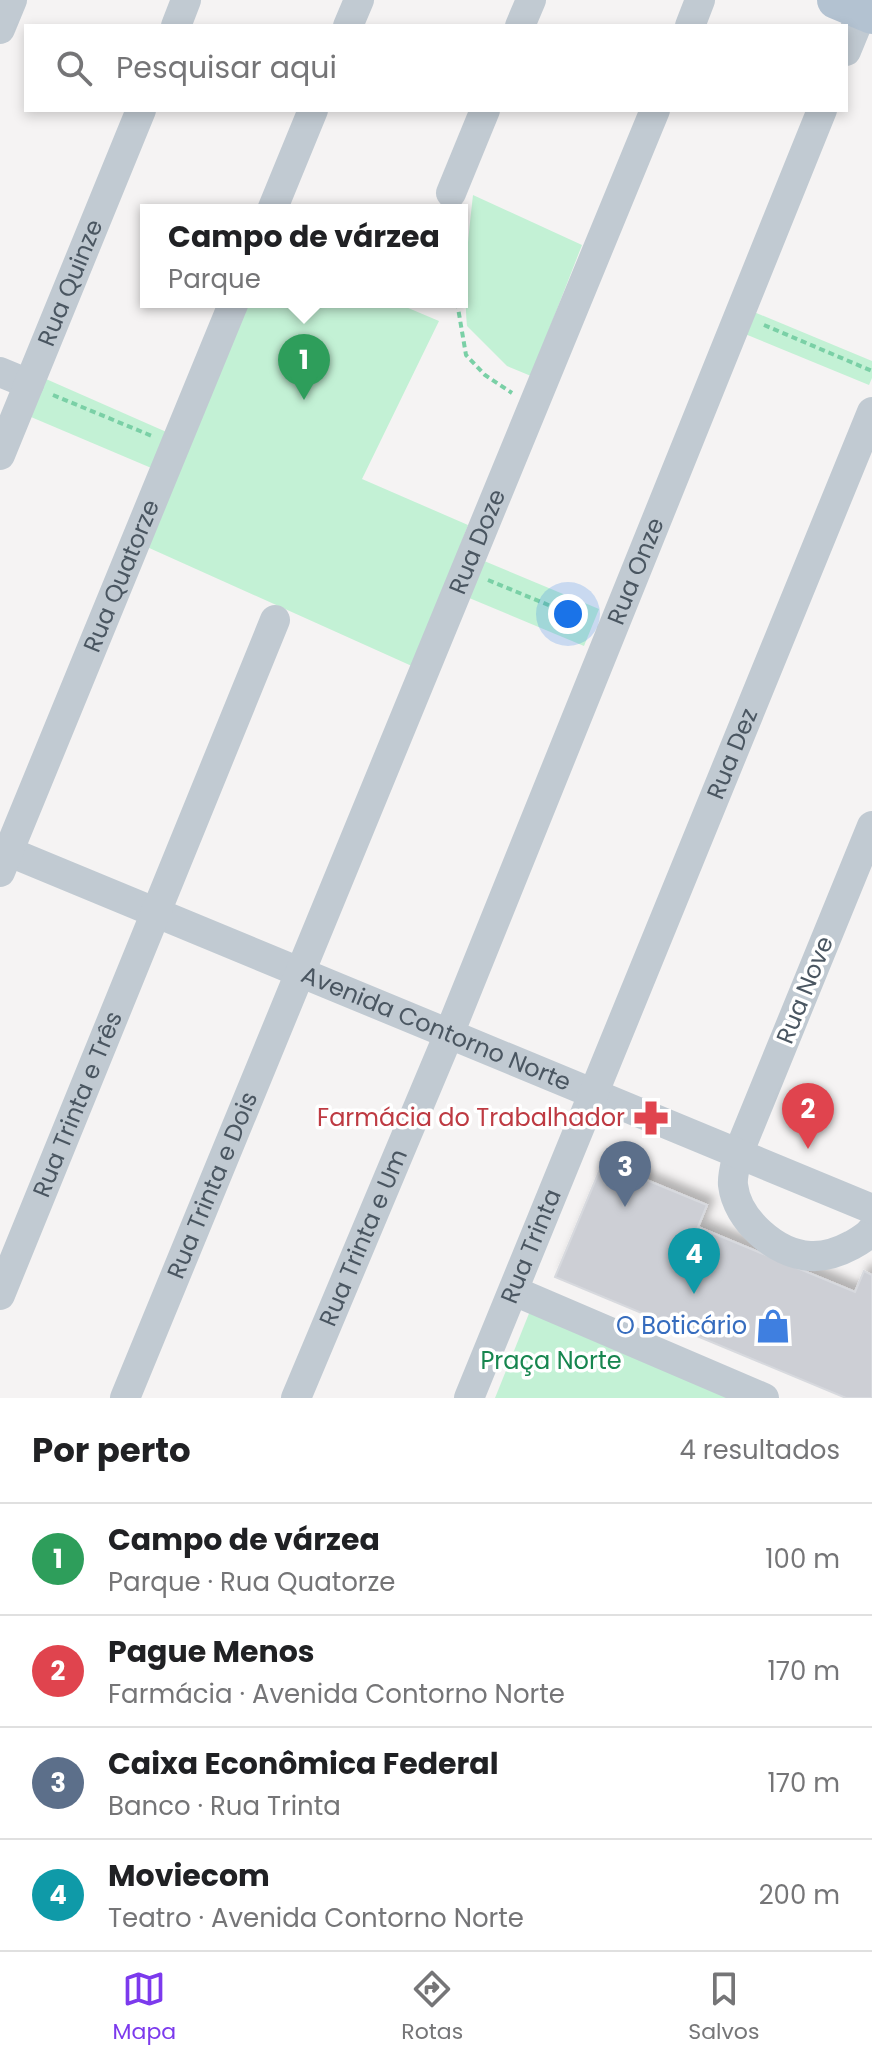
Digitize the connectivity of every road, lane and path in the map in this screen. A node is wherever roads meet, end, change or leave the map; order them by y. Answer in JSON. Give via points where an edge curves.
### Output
{"nodes":[{"id":1,"x":12,"y":0,"type":"edge"},
{"id":2,"x":186,"y":0,"type":"edge"},
{"id":3,"x":359,"y":0,"type":"edge"},
{"id":4,"x":531,"y":0,"type":"edge"},
{"id":5,"x":700,"y":0,"type":"edge"},
{"id":6,"x":859,"y":6,"type":"edge"},
{"id":7,"x":177,"y":24,"type":"edge"},
{"id":8,"x":349,"y":24,"type":"edge"},
{"id":9,"x":521,"y":24,"type":"edge"},
{"id":10,"x":691,"y":24,"type":"edge"},
{"id":11,"x":0,"y":29,"type":"edge"},
{"id":12,"x":848,"y":44,"type":"edge"},
{"id":13,"x":140,"y":112,"type":"edge"},
{"id":14,"x":312,"y":112,"type":"edge"},
{"id":15,"x":484,"y":112,"type":"edge"},
{"id":16,"x":654,"y":112,"type":"edge"},
{"id":17,"x":821,"y":112,"type":"edge"},
{"id":18,"x":451,"y":193,"type":"dead end"},
{"id":19,"x":274,"y":204,"type":"edge"},
{"id":20,"x":232,"y":308,"type":"edge"},
{"id":21,"x":458,"y":308,"type":"edge"},
{"id":22,"x":740,"y":315,"type":"junction"},
{"id":23,"x":872,"y":371,"type":"edge"},
{"id":24,"x":0,"y":372,"type":"edge"},
{"id":25,"x":29,"y":384,"type":"junction"},
{"id":26,"x":531,"y":411,"type":"junction"},
{"id":27,"x":872,"y":412,"type":"edge"},
{"id":28,"x":175,"y":446,"type":"junction"},
{"id":29,"x":865,"y":448,"type":"edge"},
{"id":30,"x":0,"y":455,"type":"edge"},
{"id":31,"x":465,"y":571,"type":"junction"},
{"id":32,"x":275,"y":620,"type":"dead end"},
{"id":33,"x":612,"y":631,"type":"junction"},
{"id":34,"x":872,"y":826,"type":"edge"},
{"id":35,"x":3,"y":857,"type":"edge"},
{"id":36,"x":154,"y":912,"type":"junction"},
{"id":37,"x":300,"y":972,"type":"junction"},
{"id":38,"x":449,"y":1034,"type":"junction"},
{"id":39,"x":595,"y":1095,"type":"junction"},
{"id":40,"x":738,"y":1154,"type":"junction"},
{"id":41,"x":872,"y":1209,"type":"edge"},
{"id":42,"x":872,"y":1230,"type":"edge"},
{"id":43,"x":514,"y":1291,"type":"junction"},
{"id":44,"x":0,"y":1295,"type":"edge"},
{"id":45,"x":125,"y":1398,"type":"edge"},
{"id":46,"x":296,"y":1398,"type":"edge"},
{"id":47,"x":469,"y":1398,"type":"edge"},
{"id":48,"x":764,"y":1398,"type":"edge"}],
"edges":[{"from":1,"to":11,"type":"street"},
{"from":2,"to":7,"type":"street"},
{"from":3,"to":8,"type":"street"},
{"from":4,"to":9,"type":"street"},
{"from":5,"to":10,"type":"street"},
{"from":6,"to":12,"type":"street"},
{"from":13,"to":25,"type":"street","name":"Rua Quinze"},
{"from":14,"to":19,"type":"street"},
{"from":15,"to":18,"type":"street"},
{"from":16,"to":26,"type":"street","name":"Rua Doze"},
{"from":17,"to":22,"type":"street","name":"Rua Onze"},
{"from":20,"to":28,"type":"street","name":"Rua Quatorze"},
{"from":21,"to":26,"type":"path","via":[[466,355]]},
{"from":22,"to":23,"type":"path"},
{"from":22,"to":33,"type":"street","name":"Rua Onze"},
{"from":24,"to":25,"type":"street"},
{"from":25,"to":28,"type":"path"},
{"from":25,"to":30,"type":"street","name":"Rua Quinze"},
{"from":26,"to":31,"type":"street","name":"Rua Doze"},
{"from":27,"to":29,"type":"street","name":"Rua Dez"},
{"from":28,"to":35,"type":"street","name":"Rua Quatorze"},
{"from":29,"to":39,"type":"street","name":"Rua Dez"},
{"from":31,"to":33,"type":"path"},
{"from":31,"to":37,"type":"street","name":"Rua Doze"},
{"from":32,"to":36,"type":"street","name":"Rua Trinta e Três"},
{"from":33,"to":38,"type":"street","name":"Rua Onze"},
{"from":34,"to":40,"type":"street","name":"Rua Nove"},
{"from":35,"to":36,"type":"street","name":"Avenida Contorno Norte"},
{"from":36,"to":37,"type":"street","name":"Avenida Contorno Norte"},
{"from":36,"to":44,"type":"street","name":"Rua Trinta e Três"},
{"from":37,"to":38,"type":"street","name":"Avenida Contorno Norte"},
{"from":37,"to":45,"type":"street","name":"Rua Trinta e Dois"},
{"from":38,"to":39,"type":"street","name":"Avenida Contorno Norte"},
{"from":38,"to":46,"type":"street","name":"Rua Trinta e Um"},
{"from":39,"to":40,"type":"street","name":"Avenida Contorno Norte"},
{"from":39,"to":43,"type":"street","name":"Rua Trinta"},
{"from":40,"to":41,"type":"street","name":"Avenida Contorno Norte"},
{"from":40,"to":42,"type":"street","name":"Rua Nove","via":[[732,1182],[741,1207],[753,1225],[781,1247],[794,1254],[829,1255]]},
{"from":43,"to":47,"type":"street","name":"Rua Trinta"},
{"from":43,"to":48,"type":"street"}]}
